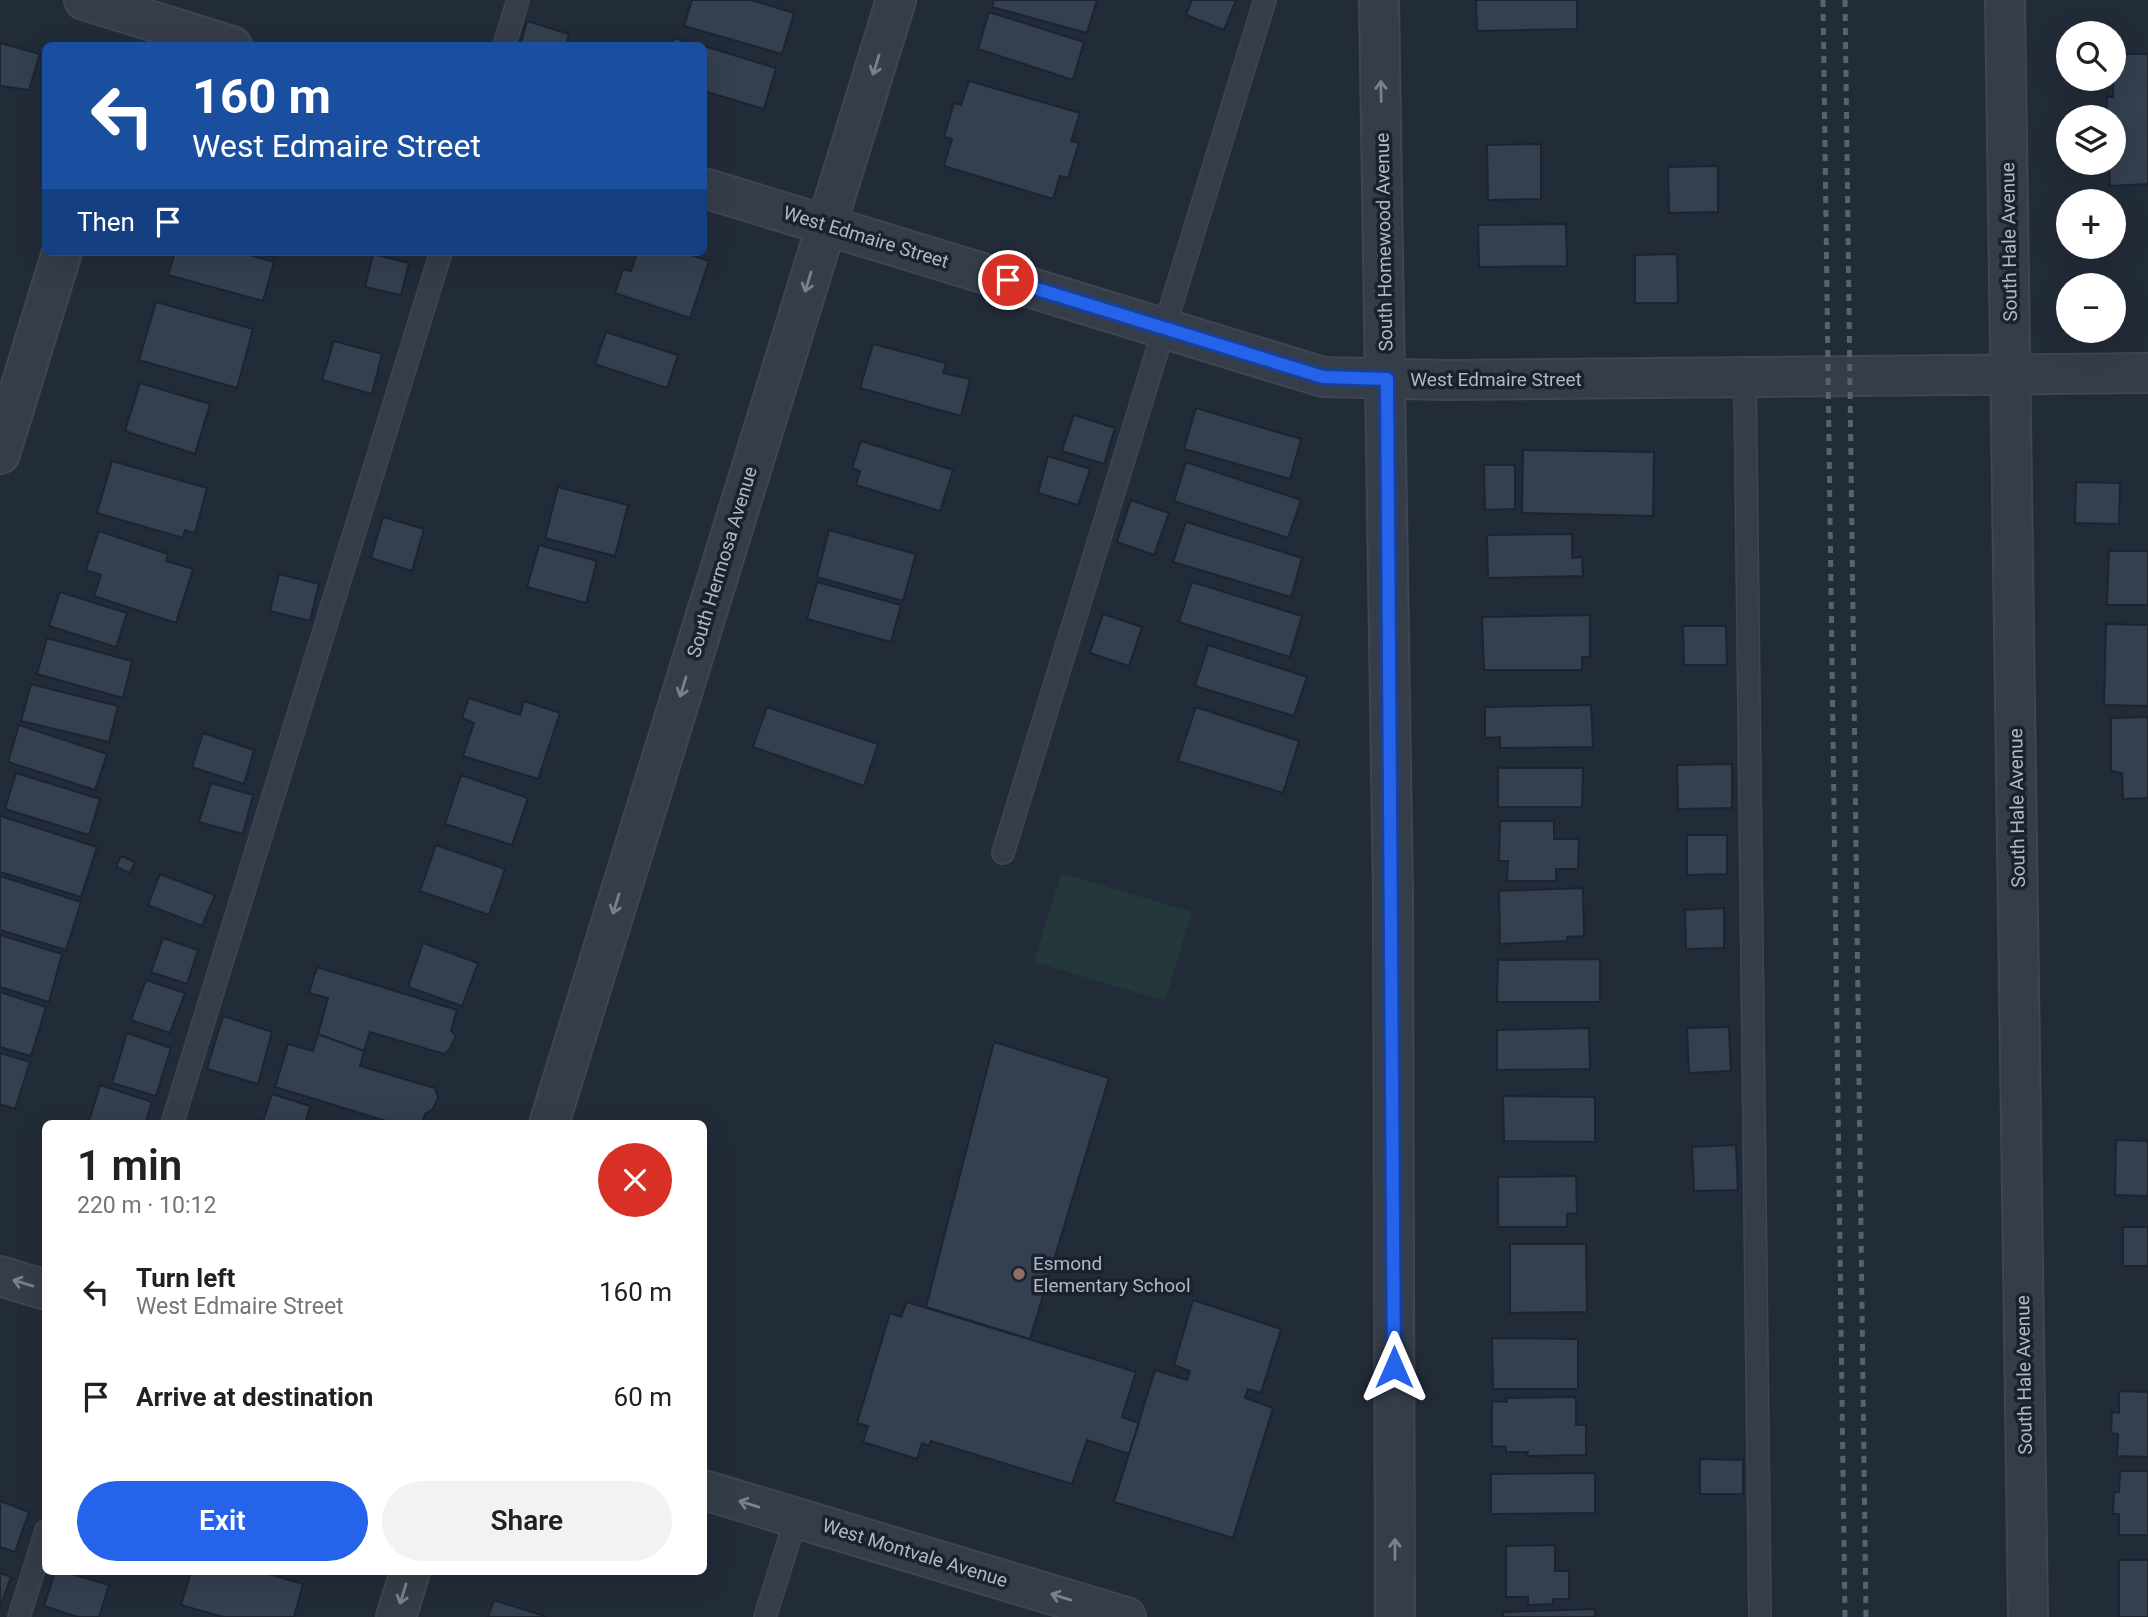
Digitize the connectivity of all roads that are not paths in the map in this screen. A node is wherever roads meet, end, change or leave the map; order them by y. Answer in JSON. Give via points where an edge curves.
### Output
{"nodes":[{"id":1,"x":84,"y":0,"type":"edge"},
{"id":2,"x":518,"y":0,"type":"edge"},
{"id":3,"x":896,"y":0,"type":"edge"},
{"id":4,"x":1265,"y":0,"type":"edge"},
{"id":5,"x":1379,"y":0,"type":"edge"},
{"id":6,"x":2005,"y":0,"type":"edge"},
{"id":7,"x":133,"y":21,"type":"edge"},
{"id":8,"x":216,"y":42,"type":"edge"},
{"id":9,"x":505,"y":42,"type":"edge"},
{"id":10,"x":707,"y":189,"type":"edge"},
{"id":11,"x":826,"y":225,"type":"junction"},
{"id":12,"x":61,"y":256,"type":"edge"},
{"id":13,"x":440,"y":256,"type":"edge"},
{"id":14,"x":1163,"y":328,"type":"junction"},
{"id":15,"x":2148,"y":373,"type":"edge"},
{"id":16,"x":2011,"y":374,"type":"junction"},
{"id":17,"x":1745,"y":377,"type":"junction"},
{"id":18,"x":1387,"y":379,"type":"junction"},
{"id":19,"x":0,"y":454,"type":"edge"},
{"id":20,"x":1003,"y":853,"type":"dead end"},
{"id":21,"x":173,"y":1120,"type":"edge"},
{"id":22,"x":550,"y":1120,"type":"edge"},
{"id":23,"x":0,"y":1276,"type":"edge"},
{"id":24,"x":42,"y":1289,"type":"edge"},
{"id":25,"x":707,"y":1491,"type":"edge"},
{"id":26,"x":796,"y":1518,"type":"junction"},
{"id":27,"x":42,"y":1544,"type":"edge"},
{"id":28,"x":409,"y":1575,"type":"edge"},
{"id":29,"x":19,"y":1617,"type":"edge"},
{"id":30,"x":396,"y":1617,"type":"edge"},
{"id":31,"x":765,"y":1617,"type":"edge"},
{"id":32,"x":1126,"y":1617,"type":"edge"},
{"id":33,"x":1395,"y":1617,"type":"edge"},
{"id":34,"x":1760,"y":1617,"type":"edge"},
{"id":35,"x":2028,"y":1617,"type":"edge"}],
"edges":[{"from":1,"to":7,"type":"street"},
{"from":2,"to":9,"type":"lane"},
{"from":3,"to":11,"type":"street","name":"South Hermosa Avenue","one_way":true},
{"from":4,"to":14,"type":"lane"},
{"from":18,"to":5,"type":"street","name":"South Homewood Avenue","one_way":true},
{"from":6,"to":16,"type":"street","name":"South Hale Avenue"},
{"from":7,"to":8,"type":"street"},
{"from":10,"to":11,"type":"street","name":"West Edmaire Street"},
{"from":11,"to":14,"type":"street","name":"West Edmaire Street"},
{"from":11,"to":22,"type":"street","name":"South Hermosa Avenue","one_way":true},
{"from":12,"to":19,"type":"street"},
{"from":13,"to":21,"type":"lane"},
{"from":14,"to":18,"type":"street","name":"West Edmaire Street","via":[[1323,377]]},
{"from":14,"to":20,"type":"lane"},
{"from":15,"to":16,"type":"street","name":"West Edmaire Street"},
{"from":16,"to":17,"type":"street","name":"West Edmaire Street"},
{"from":16,"to":35,"type":"street","name":"South Hale Avenue"},
{"from":17,"to":18,"type":"street","name":"West Edmaire Street"},
{"from":17,"to":34,"type":"lane"},
{"from":33,"to":18,"type":"street","name":"South Homewood Avenue","one_way":true},
{"from":24,"to":23,"type":"street","one_way":true},
{"from":26,"to":25,"type":"street","name":"West Montvale Avenue","one_way":true},
{"from":26,"to":31,"type":"lane"},
{"from":32,"to":26,"type":"street","name":"West Montvale Avenue","one_way":true},
{"from":27,"to":29,"type":"lane"},
{"from":28,"to":30,"type":"street","one_way":true}]}
